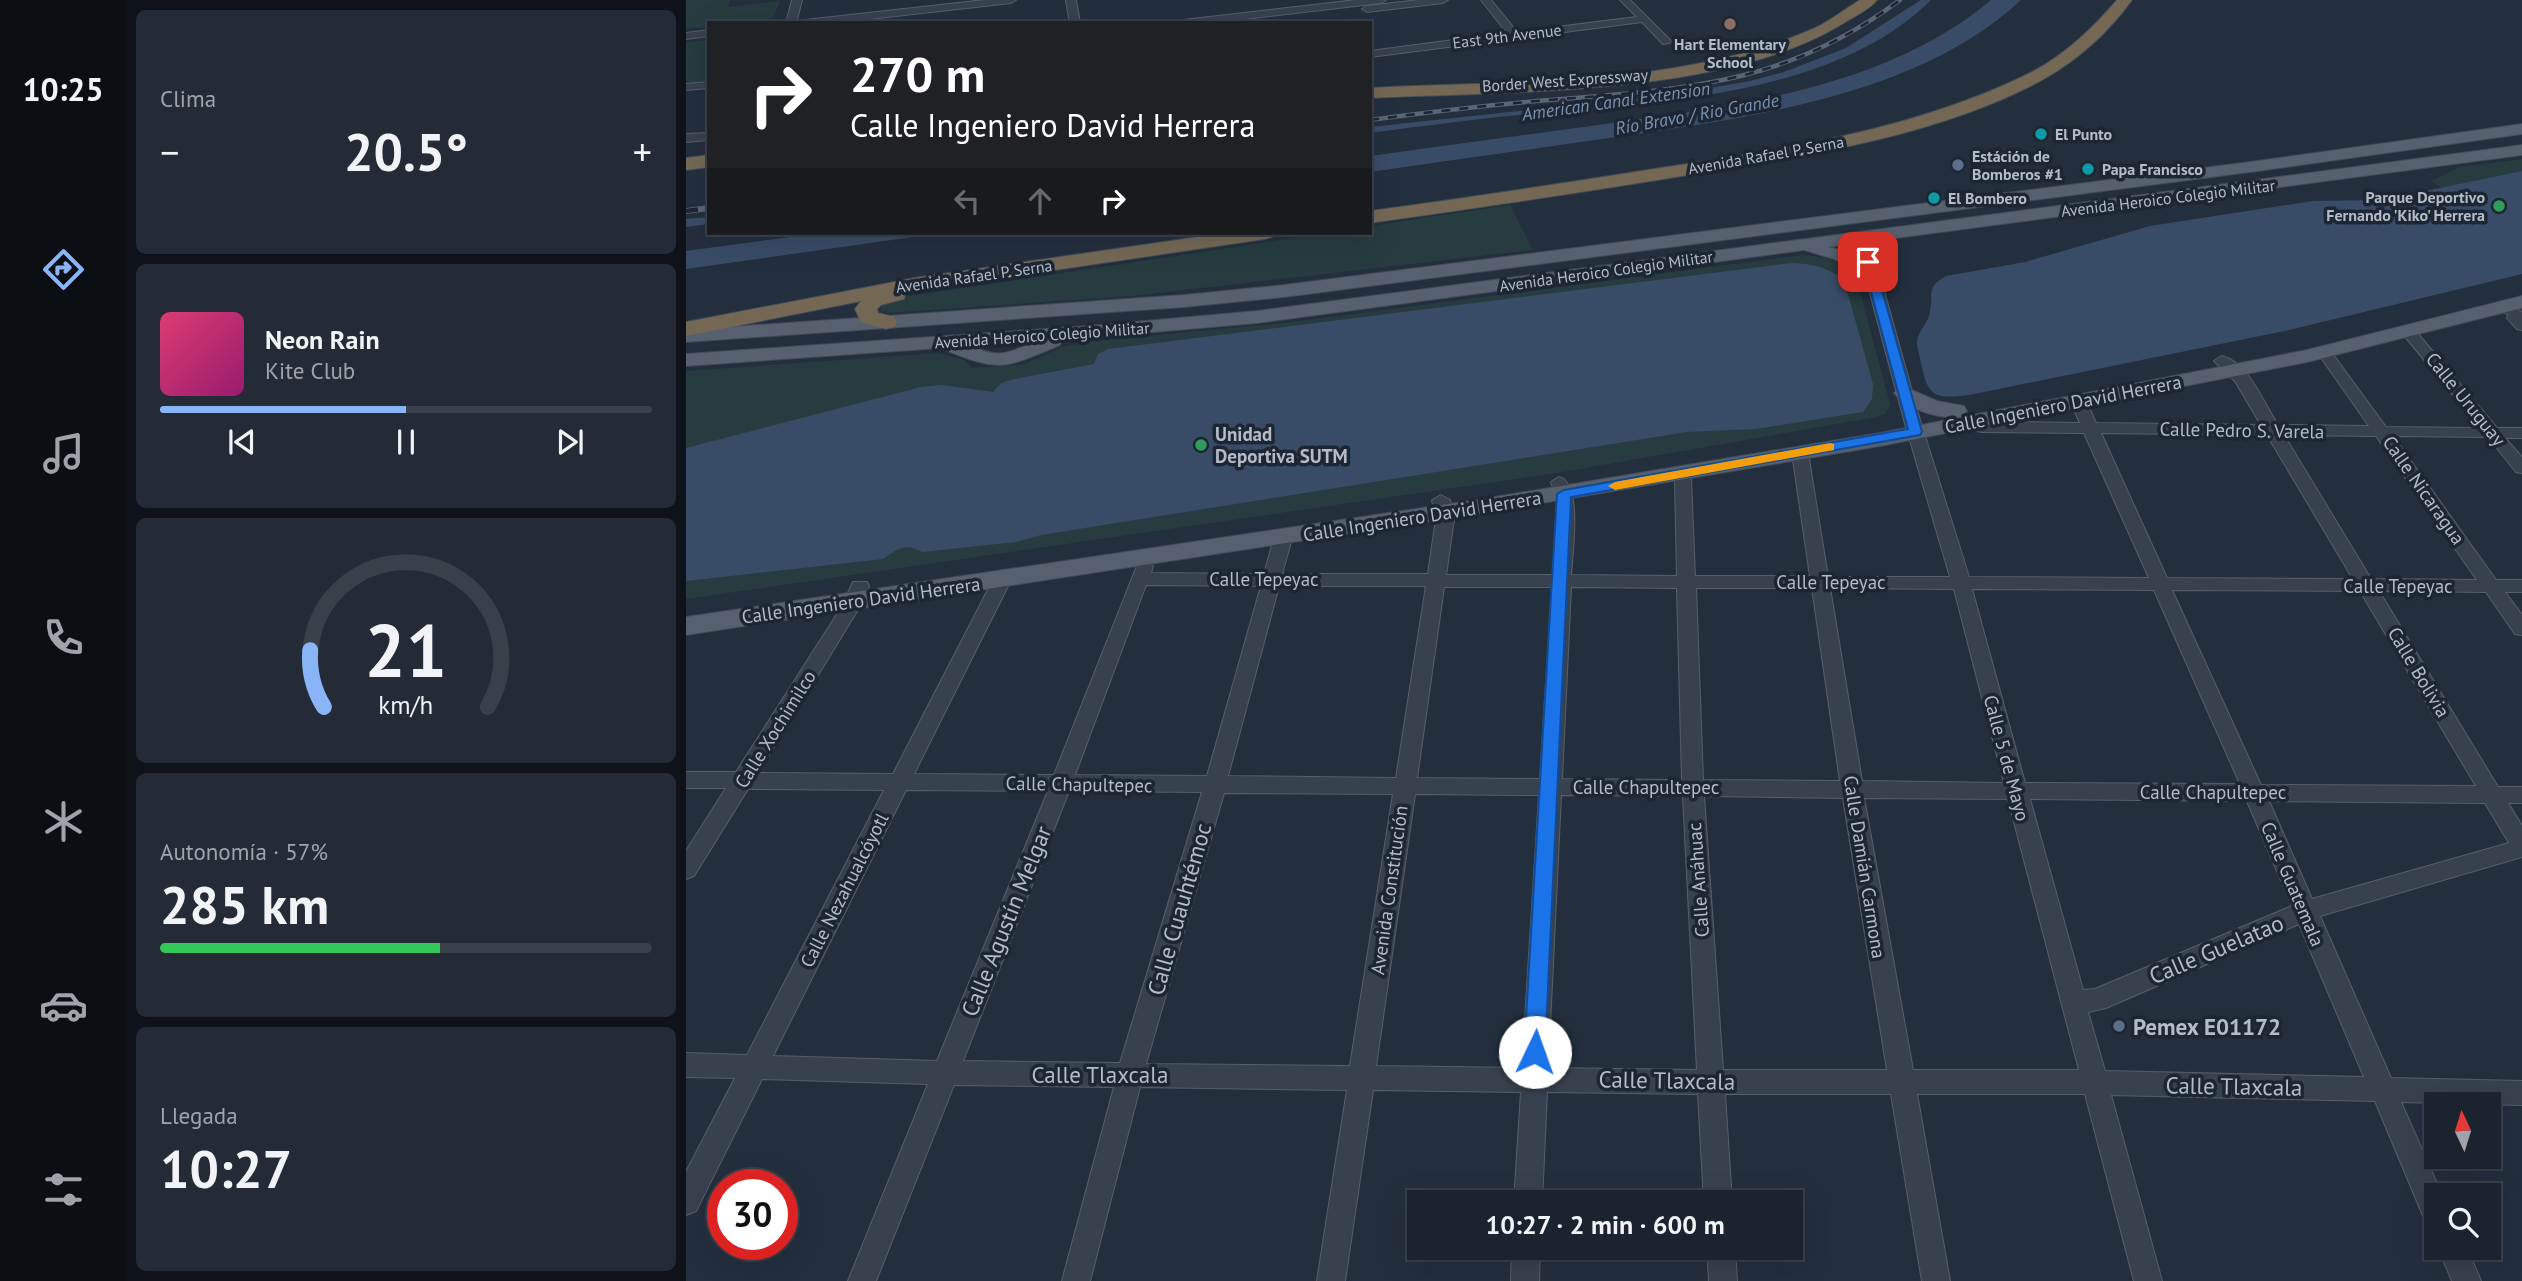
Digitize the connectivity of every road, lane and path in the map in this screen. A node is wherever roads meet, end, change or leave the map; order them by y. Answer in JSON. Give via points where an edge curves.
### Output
{"nodes":[{"id":1,"x":797,"y":0,"type":"edge"},
{"id":2,"x":1011,"y":0,"type":"edge"},
{"id":3,"x":1071,"y":0,"type":"edge"},
{"id":4,"x":1381,"y":0,"type":"edge"},
{"id":5,"x":1443,"y":0,"type":"edge"},
{"id":6,"x":1486,"y":0,"type":"edge"},
{"id":7,"x":1625,"y":0,"type":"edge"},
{"id":8,"x":1853,"y":0,"type":"edge"},
{"id":9,"x":1870,"y":0,"type":"edge"},
{"id":10,"x":2102,"y":0,"type":"edge"},
{"id":11,"x":2125,"y":0,"type":"edge"},
{"id":12,"x":934,"y":4,"type":"edge"},
{"id":13,"x":1352,"y":8,"type":"edge"},
{"id":14,"x":1217,"y":17,"type":"edge"},
{"id":15,"x":1644,"y":19,"type":"junction"},
{"id":16,"x":792,"y":21,"type":"edge"},
{"id":17,"x":819,"y":21,"type":"edge"},
{"id":18,"x":1075,"y":21,"type":"edge"},
{"id":19,"x":1194,"y":21,"type":"edge"},
{"id":20,"x":1261,"y":21,"type":"edge"},
{"id":21,"x":707,"y":33,"type":"edge"},
{"id":22,"x":1514,"y":35,"type":"junction"},
{"id":23,"x":686,"y":36,"type":"edge"},
{"id":24,"x":1667,"y":42,"type":"dead end"},
{"id":25,"x":1376,"y":50,"type":"edge"},
{"id":26,"x":707,"y":85,"type":"edge"},
{"id":27,"x":1372,"y":85,"type":"edge"},
{"id":28,"x":686,"y":88,"type":"edge"},
{"id":29,"x":1372,"y":93,"type":"edge"},
{"id":30,"x":2522,"y":129,"type":"edge"},
{"id":31,"x":707,"y":135,"type":"edge"},
{"id":32,"x":686,"y":138,"type":"edge"},
{"id":33,"x":2522,"y":150,"type":"edge"},
{"id":34,"x":707,"y":161,"type":"edge"},
{"id":35,"x":686,"y":164,"type":"edge"},
{"id":36,"x":707,"y":170,"type":"edge"},
{"id":37,"x":686,"y":173,"type":"edge"},
{"id":38,"x":1372,"y":206,"type":"edge"},
{"id":39,"x":1922,"y":208,"type":"junction"},
{"id":40,"x":1372,"y":218,"type":"edge"},
{"id":41,"x":1805,"y":223,"type":"junction"},
{"id":42,"x":1932,"y":229,"type":"junction"},
{"id":43,"x":1182,"y":235,"type":"edge"},
{"id":44,"x":1248,"y":235,"type":"edge"},
{"id":45,"x":1240,"y":236,"type":"junction"},
{"id":46,"x":1861,"y":237,"type":"junction"},
{"id":47,"x":1786,"y":247,"type":"junction"},
{"id":48,"x":1869,"y":266,"type":"junction"},
{"id":49,"x":2522,"y":288,"type":"edge"},
{"id":50,"x":1101,"y":307,"type":"junction"},
{"id":51,"x":686,"y":312,"type":"edge"},
{"id":52,"x":2517,"y":312,"type":"edge"},
{"id":53,"x":972,"y":316,"type":"junction"},
{"id":54,"x":886,"y":322,"type":"junction"},
{"id":55,"x":686,"y":329,"type":"edge"},
{"id":56,"x":2408,"y":331,"type":"junction"},
{"id":57,"x":1088,"y":332,"type":"junction"},
{"id":58,"x":686,"y":337,"type":"edge"},
{"id":59,"x":1016,"y":337,"type":"junction"},
{"id":60,"x":932,"y":343,"type":"junction"},
{"id":61,"x":2325,"y":352,"type":"junction"},
{"id":62,"x":686,"y":360,"type":"edge"},
{"id":63,"x":2228,"y":366,"type":"junction"},
{"id":64,"x":1905,"y":393,"type":"junction"},
{"id":65,"x":2079,"y":403,"type":"junction"},
{"id":66,"x":1959,"y":417,"type":"junction"},
{"id":67,"x":1914,"y":426,"type":"junction"},
{"id":68,"x":2092,"y":428,"type":"junction"},
{"id":69,"x":2271,"y":430,"type":"junction"},
{"id":70,"x":2382,"y":431,"type":"junction"},
{"id":71,"x":2493,"y":433,"type":"junction"},
{"id":72,"x":2522,"y":433,"type":"edge"},
{"id":73,"x":1800,"y":453,"type":"junction"},
{"id":74,"x":2522,"y":468,"type":"edge"},
{"id":75,"x":1680,"y":475,"type":"junction"},
{"id":76,"x":1562,"y":488,"type":"junction"},
{"id":77,"x":1443,"y":506,"type":"junction"},
{"id":78,"x":1283,"y":538,"type":"junction"},
{"id":79,"x":1143,"y":569,"type":"junction"},
{"id":80,"x":1273,"y":578,"type":"junction"},
{"id":81,"x":1002,"y":580,"type":"junction"},
{"id":82,"x":1436,"y":580,"type":"junction"},
{"id":83,"x":1561,"y":580,"type":"junction"},
{"id":84,"x":1685,"y":581,"type":"junction"},
{"id":85,"x":1822,"y":582,"type":"junction"},
{"id":86,"x":1961,"y":582,"type":"junction"},
{"id":87,"x":2161,"y":584,"type":"junction"},
{"id":88,"x":2367,"y":585,"type":"junction"},
{"id":89,"x":2492,"y":586,"type":"junction"},
{"id":90,"x":2522,"y":586,"type":"edge"},
{"id":91,"x":857,"y":594,"type":"junction"},
{"id":92,"x":688,"y":625,"type":"edge"},
{"id":93,"x":2522,"y":629,"type":"edge"},
{"id":94,"x":686,"y":780,"type":"edge"},
{"id":95,"x":742,"y":781,"type":"junction"},
{"id":96,"x":900,"y":782,"type":"junction"},
{"id":97,"x":1061,"y":785,"type":"junction"},
{"id":98,"x":1215,"y":786,"type":"junction"},
{"id":99,"x":1405,"y":786,"type":"junction"},
{"id":100,"x":1549,"y":787,"type":"junction"},
{"id":101,"x":1693,"y":788,"type":"junction"},
{"id":102,"x":1852,"y":788,"type":"junction"},
{"id":103,"x":2016,"y":791,"type":"junction"},
{"id":104,"x":2254,"y":792,"type":"junction"},
{"id":105,"x":2493,"y":795,"type":"junction"},
{"id":106,"x":2522,"y":795,"type":"edge"},
{"id":107,"x":2522,"y":846,"type":"edge"},
{"id":108,"x":686,"y":870,"type":"edge"},
{"id":109,"x":2305,"y":911,"type":"junction"},
{"id":110,"x":2073,"y":1002,"type":"junction"},
{"id":111,"x":686,"y":1065,"type":"edge"},
{"id":112,"x":754,"y":1065,"type":"junction"},
{"id":113,"x":945,"y":1073,"type":"junction"},
{"id":114,"x":1130,"y":1074,"type":"junction"},
{"id":115,"x":1361,"y":1076,"type":"junction"},
{"id":116,"x":1533,"y":1079,"type":"junction"},
{"id":117,"x":1900,"y":1081,"type":"junction"},
{"id":118,"x":1711,"y":1082,"type":"junction"},
{"id":119,"x":2093,"y":1083,"type":"junction"},
{"id":120,"x":2382,"y":1090,"type":"junction"},
{"id":121,"x":2522,"y":1093,"type":"edge"},
{"id":122,"x":2424,"y":1186,"type":"edge"},
{"id":123,"x":1528,"y":1190,"type":"edge"},
{"id":124,"x":1717,"y":1190,"type":"edge"},
{"id":125,"x":686,"y":1201,"type":"edge"},
{"id":126,"x":1526,"y":1260,"type":"edge"},
{"id":127,"x":1722,"y":1260,"type":"edge"},
{"id":128,"x":2457,"y":1260,"type":"edge"},
{"id":129,"x":862,"y":1281,"type":"edge"},
{"id":130,"x":1076,"y":1281,"type":"edge"},
{"id":131,"x":1331,"y":1281,"type":"edge"},
{"id":132,"x":1525,"y":1281,"type":"edge"},
{"id":133,"x":1723,"y":1281,"type":"edge"},
{"id":134,"x":1936,"y":1281,"type":"edge"},
{"id":135,"x":2148,"y":1281,"type":"edge"},
{"id":136,"x":2467,"y":1281,"type":"edge"}],
"edges":[{"from":1,"to":16,"type":"street"},
{"from":2,"to":12,"type":"street"},
{"from":3,"to":18,"type":"street"},
{"from":4,"to":13,"type":"street"},
{"from":5,"to":13,"type":"street"},
{"from":6,"to":22,"type":"street"},
{"from":7,"to":15,"type":"street"},
{"from":8,"to":27,"type":"highway","via":[[1784,36],[1689,60],[1591,72]]},
{"from":9,"to":29,"type":"highway","name":"Border West Expressway","via":[[1811,36],[1707,66],[1601,79]]},
{"from":10,"to":38,"type":"highway","name":"Avenida Rafael P. Serna","via":[[2079,28],[2034,59],[1986,83],[1909,111],[1737,150]]},
{"from":11,"to":40,"type":"highway","name":"Avenida Rafael P. Serna","via":[[2092,38],[2048,69],[1909,124],[1834,144],[1735,162]]},
{"from":12,"to":17,"type":"street"},
{"from":13,"to":14,"type":"street"},
{"from":13,"to":20,"type":"street"},
{"from":14,"to":19,"type":"street"},
{"from":15,"to":22,"type":"street","name":"East 9th Avenue"},
{"from":15,"to":24,"type":"street"},
{"from":21,"to":23,"type":"street"},
{"from":22,"to":25,"type":"street","name":"East 9th Avenue"},
{"from":26,"to":28,"type":"street"},
{"from":30,"to":39,"type":"main road","name":"Avenida Heroico Colegio Militar"},
{"from":31,"to":32,"type":"street"},
{"from":33,"to":42,"type":"main road","name":"Avenida Heroico Colegio Militar"},
{"from":34,"to":35,"type":"highway"},
{"from":36,"to":37,"type":"highway"},
{"from":39,"to":41,"type":"main road","name":"Avenida Heroico Colegio Militar"},
{"from":39,"to":46,"type":"main road","via":[[1873,224]]},
{"from":41,"to":46,"type":"main road","via":[[1840,226]]},
{"from":41,"to":50,"type":"main road","name":"Avenida Heroico Colegio Militar","via":[[1284,290]]},
{"from":42,"to":46,"type":"main road","name":"Avenida Heroico Colegio Militar"},
{"from":42,"to":48,"type":"main road","via":[[1882,249]]},
{"from":43,"to":51,"type":"highway","name":"Avenida Rafael P. Serna"},
{"from":44,"to":45,"type":"highway","name":"Avenida Rafael P. Serna"},
{"from":45,"to":54,"type":"highway","via":[[1189,249],[873,300],[866,309],[869,317]]},
{"from":45,"to":55,"type":"highway","name":"Avenida Rafael P. Serna","via":[[867,292]]},
{"from":46,"to":47,"type":"main road","name":"Avenida Heroico Colegio Militar"},
{"from":46,"to":48,"type":"street","name":"Calle 5 de Mayo"},
{"from":47,"to":48,"type":"main road","via":[[1829,251]]},
{"from":47,"to":57,"type":"main road","name":"Avenida Heroico Colegio Militar","via":[[1270,315]]},
{"from":48,"to":64,"type":"street","name":"Calle 5 de Mayo"},
{"from":49,"to":63,"type":"main road","name":"Calle Ingeniero David Herrera"},
{"from":50,"to":53,"type":"main road","name":"Avenida Heroico Colegio Militar"},
{"from":50,"to":59,"type":"main road"},
{"from":52,"to":56,"type":"main road","name":"Calle Ingeniero David Herrera"},
{"from":53,"to":54,"type":"main road","name":"Avenida Heroico Colegio Militar"},
{"from":53,"to":59,"type":"main road","via":[[1007,327]]},
{"from":54,"to":58,"type":"main road","name":"Avenida Heroico Colegio Militar"},
{"from":56,"to":61,"type":"main road","name":"Calle Ingeniero David Herrera"},
{"from":56,"to":71,"type":"street","name":"Calle Uruguay"},
{"from":57,"to":59,"type":"main road","name":"Avenida Heroico Colegio Militar"},
{"from":57,"to":60,"type":"main road","via":[[1001,360]]},
{"from":59,"to":60,"type":"main road","name":"Avenida Heroico Colegio Militar"},
{"from":60,"to":62,"type":"main road","name":"Avenida Heroico Colegio Militar"},
{"from":61,"to":63,"type":"main road","name":"Calle Ingeniero David Herrera"},
{"from":61,"to":70,"type":"street","name":"Calle Nicaragua"},
{"from":63,"to":65,"type":"main road","name":"Calle Ingeniero David Herrera"},
{"from":63,"to":66,"type":"main road","name":"Calle Ingeniero David Herrera"},
{"from":63,"to":69,"type":"street","name":"Calle Bolivia","via":[[2241,377]]},
{"from":64,"to":66,"type":"main road"},
{"from":64,"to":67,"type":"street","name":"Calle 5 de Mayo"},
{"from":65,"to":66,"type":"main road","name":"Calle Ingeniero David Herrera"},
{"from":65,"to":68,"type":"street","name":"Calle Guatemala"},
{"from":66,"to":67,"type":"main road","name":"Calle Ingeniero David Herrera"},
{"from":66,"to":68,"type":"street","name":"Calle Pedro S. Varela","via":[[1982,427]]},
{"from":67,"to":73,"type":"main road","name":"Calle Ingeniero David Herrera"},
{"from":67,"to":76,"type":"main road","name":"Calle Ingeniero David Herrera"},
{"from":67,"to":86,"type":"street","name":"Calle 5 de Mayo"},
{"from":68,"to":69,"type":"street","name":"Calle Pedro S. Varela"},
{"from":68,"to":87,"type":"street","name":"Calle Guatemala"},
{"from":69,"to":70,"type":"street","name":"Calle Pedro S. Varela"},
{"from":69,"to":88,"type":"street","name":"Calle Bolivia"},
{"from":70,"to":71,"type":"street","name":"Calle Pedro S. Varela"},
{"from":70,"to":89,"type":"street","name":"Calle Nicaragua"},
{"from":71,"to":72,"type":"street","name":"Calle Pedro S. Varela"},
{"from":71,"to":74,"type":"street","name":"Calle Uruguay"},
{"from":73,"to":75,"type":"main road","name":"Calle Ingeniero David Herrera"},
{"from":73,"to":85,"type":"street","name":"Calle Damián Carmona"},
{"from":75,"to":76,"type":"main road","name":"Calle Ingeniero David Herrera"},
{"from":75,"to":84,"type":"street","name":"Calle Anáhuac"},
{"from":76,"to":77,"type":"main road","name":"Calle Ingeniero David Herrera"},
{"from":76,"to":83,"type":"street"},
{"from":77,"to":78,"type":"main road","name":"Calle Ingeniero David Herrera"},
{"from":77,"to":82,"type":"street","name":"Avenida Constitución"},
{"from":77,"to":91,"type":"main road","name":"Calle Ingeniero David Herrera"},
{"from":78,"to":79,"type":"main road","name":"Calle Ingeniero David Herrera"},
{"from":78,"to":80,"type":"street","name":"Calle Cuauhtémoc"},
{"from":79,"to":80,"type":"street","name":"Calle Tepeyac"},
{"from":79,"to":81,"type":"main road","name":"Calle Ingeniero David Herrera"},
{"from":79,"to":97,"type":"street","name":"Calle Agustín Melgar"},
{"from":80,"to":82,"type":"street","name":"Calle Tepeyac"},
{"from":80,"to":98,"type":"street","name":"Calle Cuauhtémoc"},
{"from":81,"to":91,"type":"main road","name":"Calle Ingeniero David Herrera"},
{"from":81,"to":96,"type":"street","name":"Calle Nezahualcóyotl"},
{"from":82,"to":83,"type":"street","name":"Calle Tepeyac"},
{"from":82,"to":99,"type":"street","name":"Avenida Constitución"},
{"from":83,"to":84,"type":"street","name":"Calle Tepeyac"},
{"from":83,"to":100,"type":"street"},
{"from":84,"to":85,"type":"street","name":"Calle Tepeyac"},
{"from":84,"to":101,"type":"street","name":"Calle Anáhuac"},
{"from":85,"to":86,"type":"street","name":"Calle Tepeyac"},
{"from":85,"to":102,"type":"street","name":"Calle Damián Carmona"},
{"from":86,"to":87,"type":"street","name":"Calle Tepeyac"},
{"from":86,"to":103,"type":"street","name":"Calle 5 de Mayo"},
{"from":87,"to":88,"type":"street","name":"Calle Tepeyac"},
{"from":87,"to":104,"type":"street","name":"Calle Guatemala"},
{"from":88,"to":89,"type":"street","name":"Calle Tepeyac"},
{"from":88,"to":105,"type":"street","name":"Calle Bolivia"},
{"from":89,"to":90,"type":"street","name":"Calle Tepeyac"},
{"from":89,"to":93,"type":"street","name":"Calle Nicaragua"},
{"from":91,"to":92,"type":"main road","name":"Calle Ingeniero David Herrera"},
{"from":91,"to":95,"type":"street","name":"Calle Xochimilco"},
{"from":94,"to":95,"type":"street","name":"Calle Chapultepec"},
{"from":95,"to":96,"type":"street","name":"Calle Chapultepec"},
{"from":95,"to":108,"type":"street","name":"Calle Xochimilco"},
{"from":96,"to":97,"type":"street","name":"Calle Chapultepec"},
{"from":96,"to":112,"type":"street","name":"Calle Nezahualcóyotl"},
{"from":97,"to":98,"type":"street","name":"Calle Chapultepec"},
{"from":97,"to":113,"type":"street","name":"Calle Agustín Melgar"},
{"from":98,"to":99,"type":"street","name":"Calle Chapultepec"},
{"from":98,"to":114,"type":"street","name":"Calle Cuauhtémoc"},
{"from":99,"to":100,"type":"street","name":"Calle Chapultepec"},
{"from":99,"to":115,"type":"street","name":"Avenida Constitución"},
{"from":100,"to":101,"type":"street","name":"Calle Chapultepec"},
{"from":100,"to":116,"type":"street"},
{"from":101,"to":102,"type":"street","name":"Calle Chapultepec"},
{"from":101,"to":118,"type":"street","name":"Calle Anáhuac"},
{"from":102,"to":103,"type":"street","name":"Calle Chapultepec"},
{"from":102,"to":117,"type":"street","name":"Calle Damián Carmona"},
{"from":103,"to":104,"type":"street","name":"Calle Chapultepec"},
{"from":103,"to":110,"type":"street","name":"Calle 5 de Mayo"},
{"from":104,"to":105,"type":"street","name":"Calle Chapultepec"},
{"from":104,"to":109,"type":"street","name":"Calle Guatemala"},
{"from":105,"to":106,"type":"street","name":"Calle Chapultepec"},
{"from":105,"to":107,"type":"street","name":"Calle Bolivia"},
{"from":107,"to":109,"type":"street","name":"Calle Guelatao"},
{"from":109,"to":110,"type":"street","name":"Calle Guelatao","via":[[2097,1000]]},
{"from":109,"to":120,"type":"street","name":"Calle Guatemala"},
{"from":110,"to":119,"type":"street","name":"Calle 5 de Mayo"},
{"from":111,"to":112,"type":"street","name":"Calle Tlaxcala"},
{"from":112,"to":113,"type":"street","name":"Calle Tlaxcala"},
{"from":112,"to":125,"type":"street","name":"Calle Nezahualcóyotl"},
{"from":113,"to":114,"type":"street","name":"Calle Tlaxcala"},
{"from":113,"to":129,"type":"street","name":"Calle Agustín Melgar"},
{"from":114,"to":115,"type":"street","name":"Calle Tlaxcala"},
{"from":114,"to":130,"type":"street","name":"Calle Cuauhtémoc"},
{"from":115,"to":116,"type":"street","name":"Calle Tlaxcala"},
{"from":115,"to":131,"type":"street","name":"Avenida Constitución"},
{"from":116,"to":118,"type":"street","name":"Calle Tlaxcala"},
{"from":116,"to":123,"type":"street"},
{"from":117,"to":118,"type":"street","name":"Calle Tlaxcala"},
{"from":117,"to":119,"type":"street","name":"Calle Tlaxcala"},
{"from":117,"to":134,"type":"street","name":"Calle Damián Carmona"},
{"from":118,"to":124,"type":"street","name":"Calle Anáhuac"},
{"from":119,"to":120,"type":"street","name":"Calle Tlaxcala"},
{"from":119,"to":135,"type":"street","name":"Calle 5 de Mayo"},
{"from":120,"to":121,"type":"street","name":"Calle Tlaxcala"},
{"from":120,"to":122,"type":"street","name":"Calle Guatemala"},
{"from":126,"to":132,"type":"street"},
{"from":127,"to":133,"type":"street"},
{"from":128,"to":136,"type":"street"}]}
